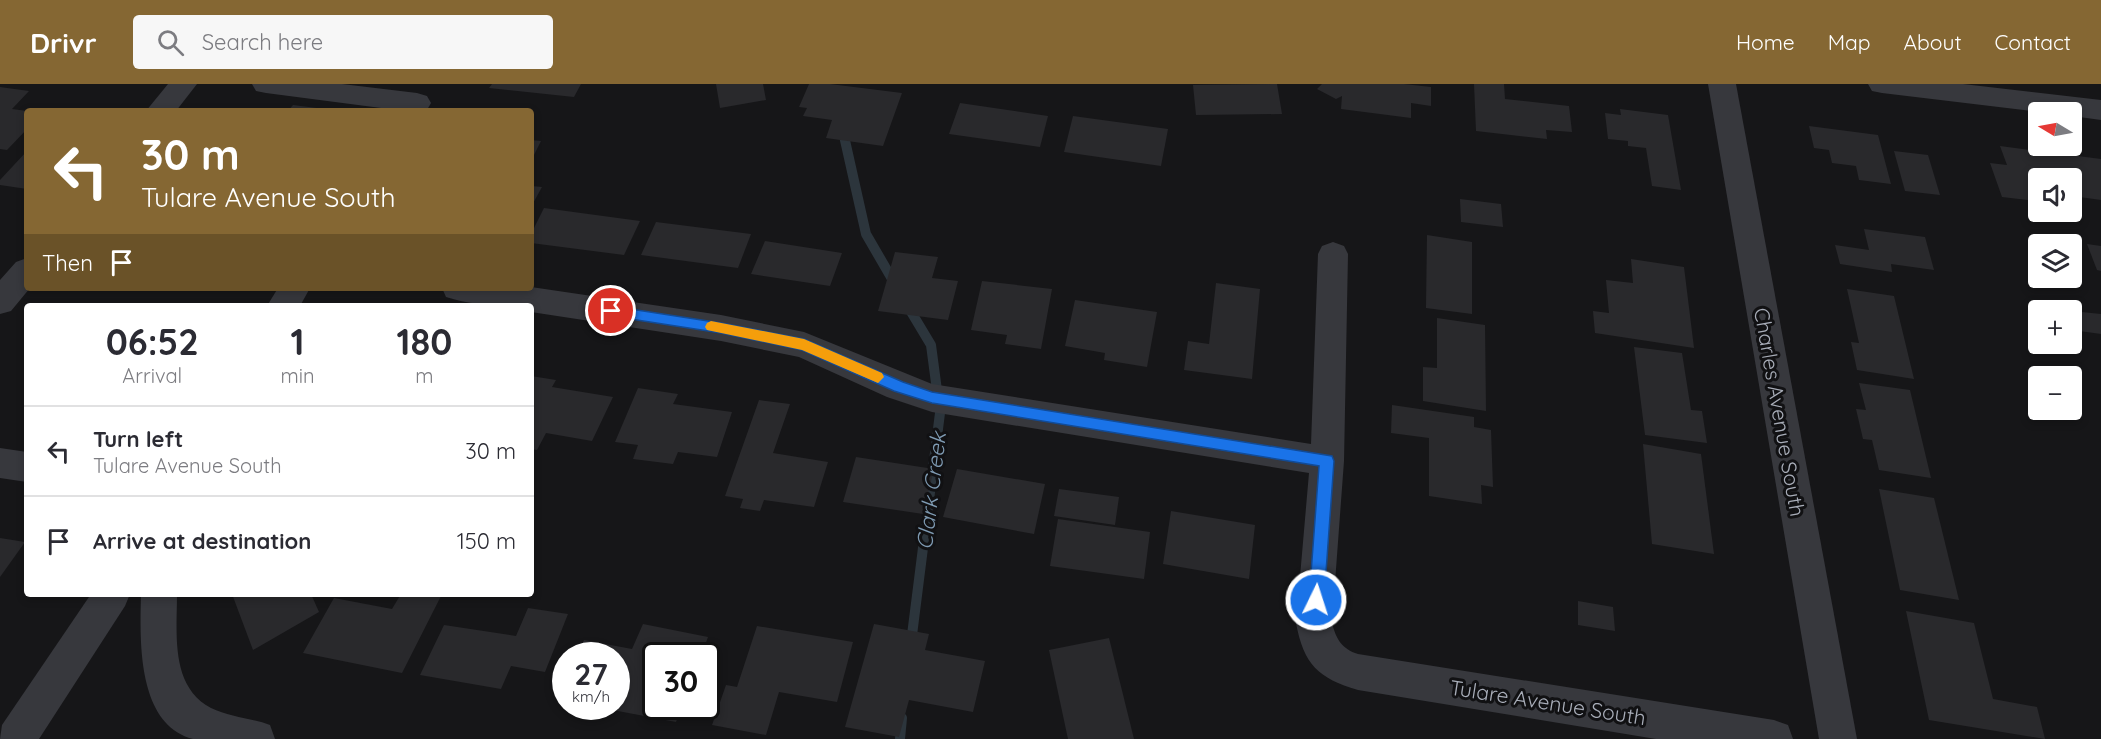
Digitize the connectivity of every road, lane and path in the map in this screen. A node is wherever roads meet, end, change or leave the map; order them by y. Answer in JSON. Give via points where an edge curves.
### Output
{"nodes":[{"id":1,"x":183,"y":84,"type":"edge"},
{"id":2,"x":266,"y":84,"type":"edge"},
{"id":3,"x":1722,"y":84,"type":"edge"},
{"id":4,"x":1882,"y":84,"type":"edge"},
{"id":5,"x":419,"y":99,"type":"edge"},
{"id":6,"x":163,"y":108,"type":"edge"},
{"id":7,"x":2101,"y":110,"type":"edge"},
{"id":8,"x":1333,"y":254,"type":"dead end"},
{"id":9,"x":24,"y":274,"type":"edge"},
{"id":10,"x":477,"y":291,"type":"edge"},
{"id":11,"x":0,"y":302,"type":"edge"},
{"id":12,"x":1327,"y":461,"type":"junction"},
{"id":13,"x":0,"y":463,"type":"edge"},
{"id":14,"x":24,"y":467,"type":"edge"},
{"id":15,"x":110,"y":597,"type":"edge"},
{"id":16,"x":159,"y":597,"type":"edge"},
{"id":17,"x":16,"y":739,"type":"edge"},
{"id":18,"x":256,"y":739,"type":"edge"},
{"id":19,"x":1774,"y":739,"type":"edge"},
{"id":20,"x":1838,"y":739,"type":"edge"}],
"edges":[{"from":1,"to":6,"type":"street"},
{"from":2,"to":5,"type":"street"},
{"from":3,"to":20,"type":"street","name":"Charles Avenue South"},
{"from":4,"to":7,"type":"street"},
{"from":8,"to":12,"type":"street"},
{"from":9,"to":11,"type":"street"},
{"from":10,"to":12,"type":"street","via":[[721,328],[804,345],[932,398]]},
{"from":12,"to":19,"type":"street","name":"Tulare Avenue South","via":[[1314,623],[1317,643],[1340,667]]},
{"from":13,"to":14,"type":"street"},
{"from":15,"to":17,"type":"street"},
{"from":16,"to":18,"type":"street","via":[[159,652],[164,687],[199,724]]}]}
